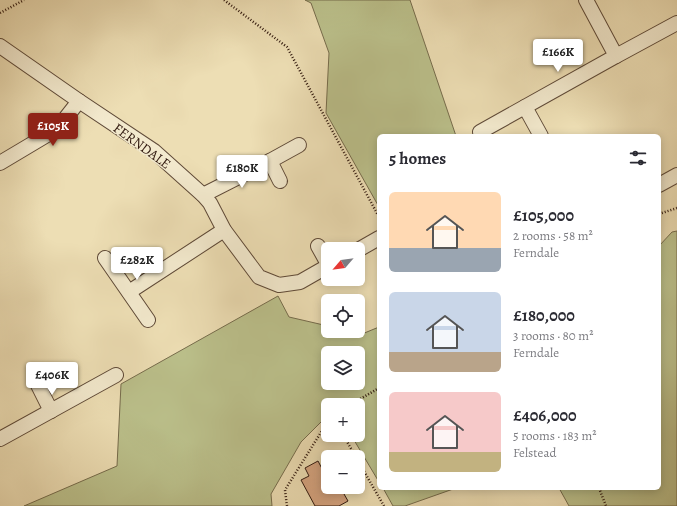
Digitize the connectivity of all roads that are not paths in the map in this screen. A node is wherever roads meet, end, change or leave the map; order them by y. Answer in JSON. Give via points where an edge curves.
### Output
{"nodes":[{"id":1,"x":586,"y":0,"type":"edge"},
{"id":2,"x":677,"y":23,"type":"edge"},
{"id":3,"x":0,"y":46,"type":"edge"},
{"id":4,"x":616,"y":56,"type":"junction"},
{"id":5,"x":79,"y":101,"type":"junction"},
{"id":6,"x":525,"y":107,"type":"junction"},
{"id":7,"x":480,"y":132,"type":"dead end"},
{"id":8,"x":540,"y":134,"type":"edge"},
{"id":9,"x":299,"y":145,"type":"dead end"},
{"id":10,"x":270,"y":160,"type":"junction"},
{"id":11,"x":0,"y":163,"type":"edge"},
{"id":12,"x":677,"y":175,"type":"edge"},
{"id":13,"x":280,"y":181,"type":"dead end"},
{"id":14,"x":661,"y":184,"type":"edge"},
{"id":15,"x":203,"y":194,"type":"junction"},
{"id":16,"x":224,"y":230,"type":"junction"},
{"id":17,"x":377,"y":239,"type":"edge"},
{"id":18,"x":318,"y":246,"type":"dead end"},
{"id":19,"x":365,"y":246,"type":"edge"},
{"id":20,"x":321,"y":252,"type":"edge"},
{"id":21,"x":105,"y":258,"type":"dead end"},
{"id":22,"x":321,"y":269,"type":"edge"},
{"id":23,"x":129,"y":292,"type":"junction"},
{"id":24,"x":148,"y":320,"type":"dead end"},
{"id":25,"x":116,"y":375,"type":"dead end"},
{"id":26,"x":36,"y":381,"type":"dead end"},
{"id":27,"x":52,"y":411,"type":"junction"},
{"id":28,"x":0,"y":439,"type":"edge"}],
"edges":[{"from":1,"to":4,"type":"street"},
{"from":2,"to":4,"type":"street"},
{"from":3,"to":5,"type":"street","name":"FERNDALE"},
{"from":4,"to":6,"type":"street"},
{"from":5,"to":11,"type":"street","via":[[57,129]]},
{"from":5,"to":15,"type":"street","name":"FERNDALE","via":[[154,151]]},
{"from":6,"to":7,"type":"street"},
{"from":6,"to":8,"type":"street"},
{"from":9,"to":10,"type":"street"},
{"from":10,"to":13,"type":"street"},
{"from":10,"to":15,"type":"street"},
{"from":12,"to":14,"type":"street"},
{"from":15,"to":16,"type":"street","name":"FERNDALE"},
{"from":16,"to":22,"type":"street","name":"FERNDALE","via":[[259,277],[279,285],[300,282]]},
{"from":16,"to":23,"type":"street"},
{"from":17,"to":19,"type":"street"},
{"from":18,"to":20,"type":"street","name":"FERNDALE"},
{"from":21,"to":23,"type":"street"},
{"from":23,"to":24,"type":"street"},
{"from":25,"to":27,"type":"street"},
{"from":26,"to":27,"type":"street"},
{"from":27,"to":28,"type":"street"}]}
